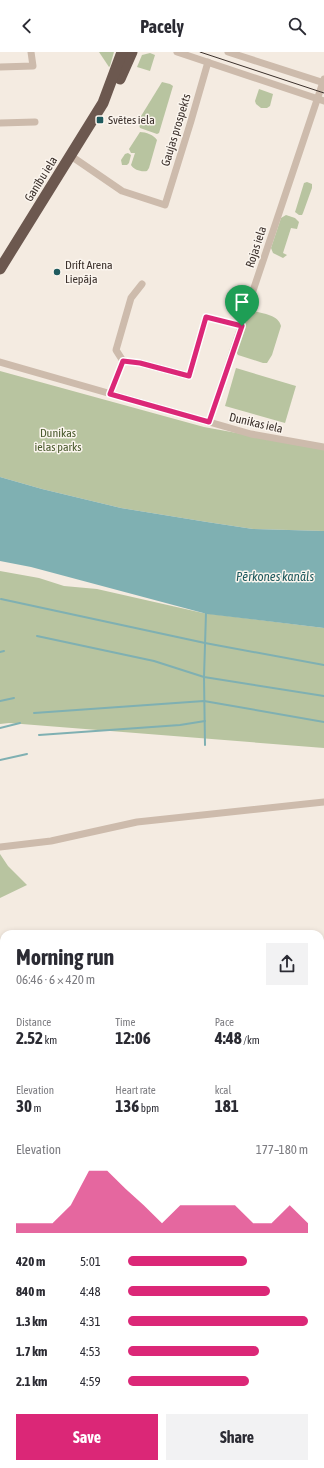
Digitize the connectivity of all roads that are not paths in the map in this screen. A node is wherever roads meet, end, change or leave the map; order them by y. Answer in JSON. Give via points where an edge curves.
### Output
{"nodes":[{"id":1,"x":31,"y":52,"type":"edge"},
{"id":2,"x":122,"y":52,"type":"edge"},
{"id":3,"x":132,"y":52,"type":"edge"},
{"id":4,"x":177,"y":52,"type":"edge"},
{"id":5,"x":228,"y":52,"type":"edge"},
{"id":6,"x":208,"y":62,"type":"junction"},
{"id":7,"x":0,"y":67,"type":"edge"},
{"id":8,"x":324,"y":82,"type":"edge"},
{"id":9,"x":321,"y":100,"type":"edge"},
{"id":10,"x":103,"y":103,"type":"junction"},
{"id":11,"x":34,"y":122,"type":"dead end"},
{"id":12,"x":0,"y":123,"type":"edge"},
{"id":13,"x":71,"y":156,"type":"junction"},
{"id":14,"x":0,"y":269,"type":"edge"},
{"id":15,"x":142,"y":284,"type":"dead end"},
{"id":16,"x":242,"y":326,"type":"junction"},
{"id":17,"x":123,"y":361,"type":"junction"},
{"id":18,"x":0,"y":362,"type":"edge"},
{"id":19,"x":110,"y":394,"type":"junction"},
{"id":20,"x":209,"y":422,"type":"junction"},
{"id":21,"x":324,"y":447,"type":"edge"},
{"id":22,"x":324,"y":802,"type":"edge"},
{"id":23,"x":0,"y":847,"type":"edge"}],
"edges":[{"from":1,"to":7,"type":"street","via":[[33,66]]},
{"from":2,"to":10,"type":"highway","name":"Ganību iela"},
{"from":3,"to":10,"type":"highway","name":"Ganību iela","via":[[114,92]]},
{"from":4,"to":6,"type":"street"},
{"from":5,"to":8,"type":"street"},
{"from":6,"to":9,"type":"street"},
{"from":6,"to":13,"type":"street","name":"Gaujas prospekts","via":[[165,204],[122,191]]},
{"from":8,"to":9,"type":"street","name":"Rojas iela"},
{"from":9,"to":16,"type":"street","name":"Rojas iela","via":[[264,254]]},
{"from":10,"to":13,"type":"highway","name":"Ganību iela"},
{"from":11,"to":12,"type":"street"},
{"from":13,"to":14,"type":"highway","name":"Ganību iela"},
{"from":15,"to":17,"type":"street","via":[[131,298],[116,350]]},
{"from":16,"to":17,"type":"street","via":[[206,317],[189,376]]},
{"from":16,"to":20,"type":"street","name":"Rojas iela"},
{"from":17,"to":19,"type":"street"},
{"from":18,"to":19,"type":"street","name":"Dunikas iela"},
{"from":19,"to":20,"type":"street","name":"Dunikas iela"},
{"from":20,"to":21,"type":"street","name":"Dunikas iela","via":[[251,434]]},
{"from":22,"to":23,"type":"street","via":[[137,822],[51,841]]}]}
